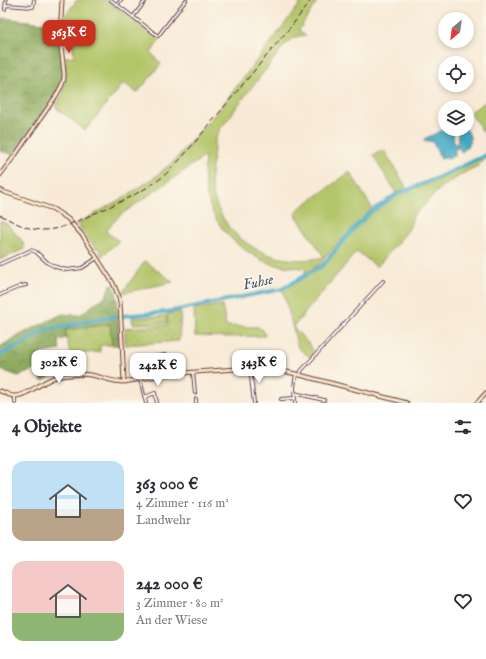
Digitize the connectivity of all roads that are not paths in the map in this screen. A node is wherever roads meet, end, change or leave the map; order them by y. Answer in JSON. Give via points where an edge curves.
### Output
{"nodes":[{"id":1,"x":6,"y":0,"type":"edge"},
{"id":2,"x":34,"y":0,"type":"edge"},
{"id":3,"x":62,"y":0,"type":"edge"},
{"id":4,"x":111,"y":0,"type":"edge"},
{"id":5,"x":121,"y":0,"type":"edge"},
{"id":6,"x":146,"y":0,"type":"edge"},
{"id":7,"x":186,"y":0,"type":"edge"},
{"id":8,"x":6,"y":5,"type":"junction"},
{"id":9,"x":117,"y":5,"type":"junction"},
{"id":10,"x":5,"y":8,"type":"dead end"},
{"id":11,"x":133,"y":17,"type":"junction"},
{"id":12,"x":0,"y":175,"type":"edge"},
{"id":13,"x":0,"y":190,"type":"edge"},
{"id":14,"x":97,"y":258,"type":"junction"},
{"id":15,"x":0,"y":264,"type":"edge"},
{"id":16,"x":383,"y":281,"type":"dead end"},
{"id":17,"x":26,"y":285,"type":"dead end"},
{"id":18,"x":0,"y":295,"type":"edge"},
{"id":19,"x":250,"y":368,"type":"junction"},
{"id":20,"x":192,"y":372,"type":"junction"},
{"id":21,"x":168,"y":374,"type":"junction"},
{"id":22,"x":296,"y":374,"type":"junction"},
{"id":23,"x":300,"y":375,"type":"junction"},
{"id":24,"x":140,"y":379,"type":"junction"},
{"id":25,"x":124,"y":382,"type":"junction"},
{"id":26,"x":0,"y":391,"type":"edge"},
{"id":27,"x":195,"y":393,"type":"dead end"},
{"id":28,"x":294,"y":393,"type":"junction"},
{"id":29,"x":486,"y":393,"type":"edge"},
{"id":30,"x":15,"y":396,"type":"junction"},
{"id":31,"x":144,"y":397,"type":"junction"},
{"id":32,"x":295,"y":398,"type":"junction"},
{"id":33,"x":196,"y":399,"type":"dead end"},
{"id":34,"x":281,"y":399,"type":"dead end"},
{"id":35,"x":324,"y":400,"type":"dead end"},
{"id":36,"x":15,"y":403,"type":"edge"},
{"id":37,"x":146,"y":403,"type":"edge"},
{"id":38,"x":157,"y":403,"type":"edge"},
{"id":39,"x":196,"y":403,"type":"edge"},
{"id":40,"x":254,"y":403,"type":"edge"},
{"id":41,"x":295,"y":403,"type":"edge"},
{"id":42,"x":407,"y":403,"type":"edge"},
{"id":43,"x":477,"y":403,"type":"edge"}],
"edges":[{"from":1,"to":8,"type":"street"},
{"from":2,"to":8,"type":"street","via":[[33,8]]},
{"from":3,"to":12,"type":"street","via":[[60,37],[64,78],[60,90]]},
{"from":4,"to":9,"type":"street"},
{"from":5,"to":9,"type":"street"},
{"from":6,"to":11,"type":"street"},
{"from":7,"to":11,"type":"street","via":[[158,36]]},
{"from":8,"to":10,"type":"street"},
{"from":9,"to":11,"type":"street"},
{"from":13,"to":14,"type":"street","via":[[63,215],[83,236]]},
{"from":14,"to":15,"type":"street","via":[[82,268],[63,269],[56,268],[31,250]]},
{"from":14,"to":25,"type":"street","via":[[118,292]]},
{"from":16,"to":23,"type":"street"},
{"from":17,"to":18,"type":"street"},
{"from":19,"to":20,"type":"street"},
{"from":19,"to":22,"type":"street","via":[[270,367]]},
{"from":19,"to":40,"type":"street"},
{"from":20,"to":21,"type":"street"},
{"from":20,"to":27,"type":"street"},
{"from":21,"to":24,"type":"street"},
{"from":21,"to":24,"type":"street","via":[[165,355],[138,360]]},
{"from":22,"to":23,"type":"street"},
{"from":22,"to":28,"type":"street"},
{"from":23,"to":42,"type":"street"},
{"from":24,"to":25,"type":"street"},
{"from":24,"to":31,"type":"street"},
{"from":25,"to":30,"type":"street","via":[[84,374],[58,377]]},
{"from":26,"to":30,"type":"street"},
{"from":28,"to":32,"type":"street"},
{"from":28,"to":35,"type":"street"},
{"from":29,"to":43,"type":"street"},
{"from":30,"to":36,"type":"street"},
{"from":31,"to":37,"type":"street"},
{"from":31,"to":38,"type":"street","via":[[155,393]]},
{"from":32,"to":34,"type":"street"},
{"from":32,"to":41,"type":"street"},
{"from":33,"to":39,"type":"street"}]}
